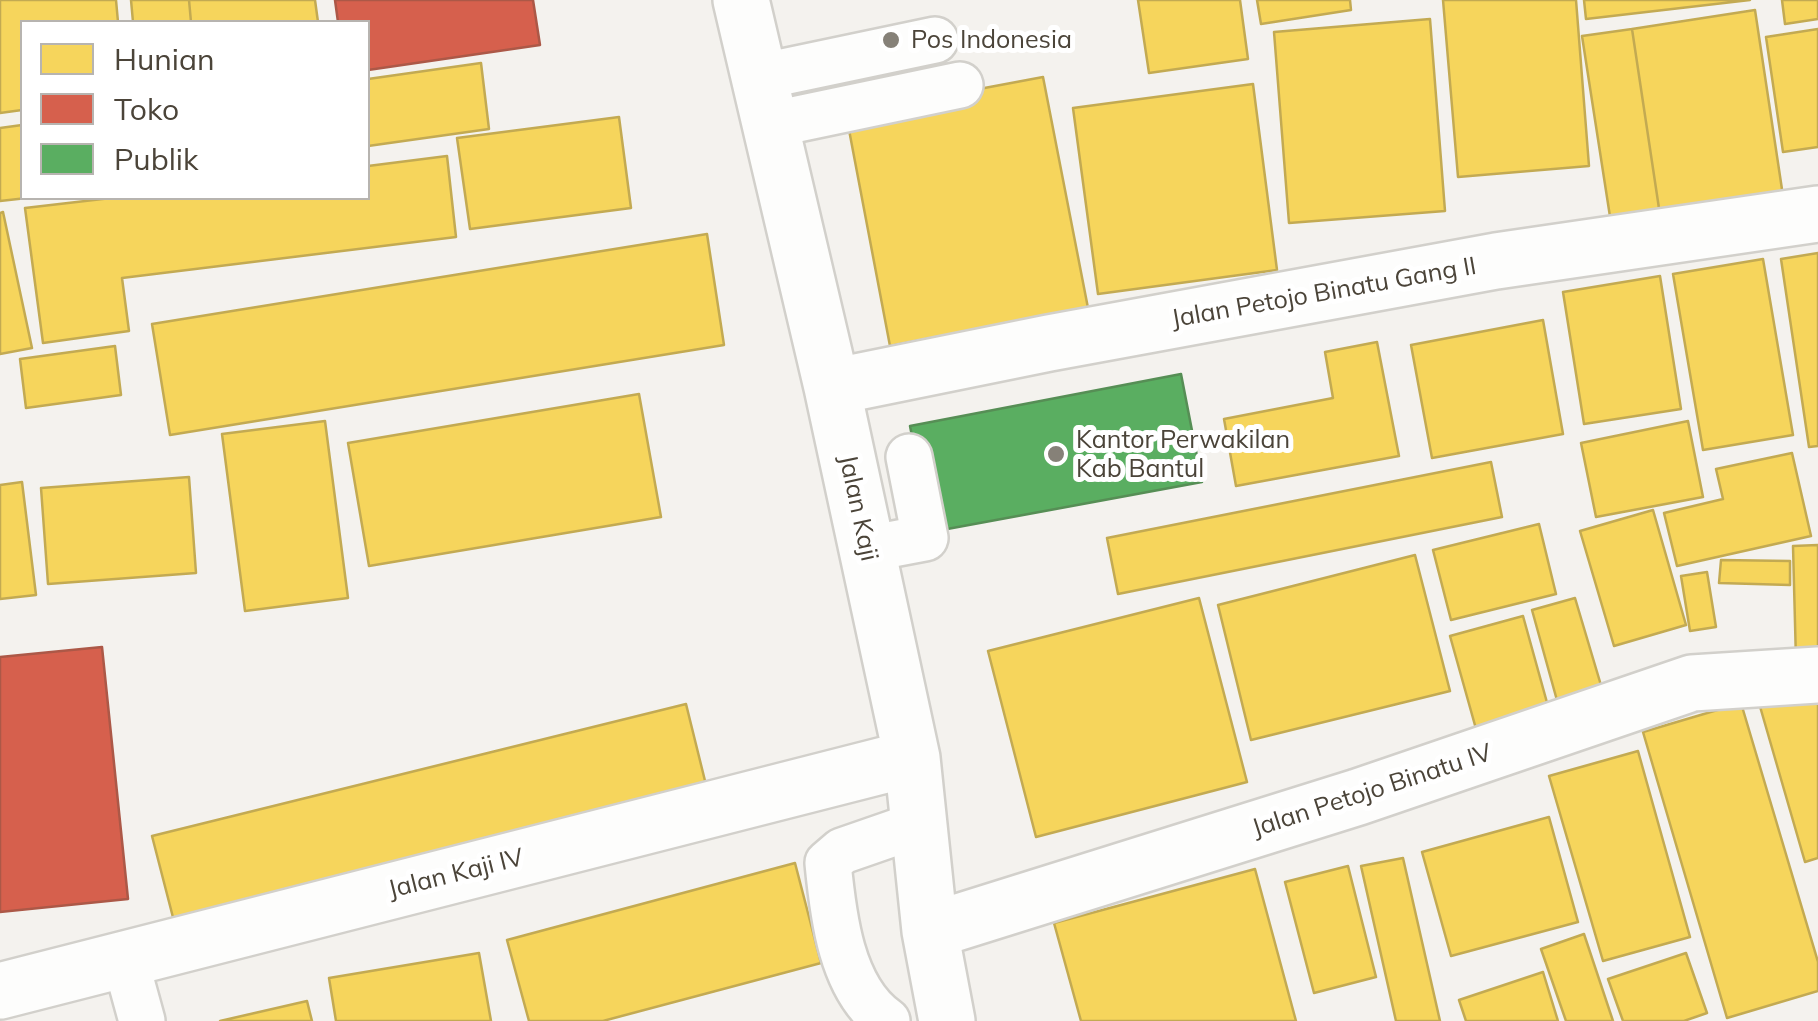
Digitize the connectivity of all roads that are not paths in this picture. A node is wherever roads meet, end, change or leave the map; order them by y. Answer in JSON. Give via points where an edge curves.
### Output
{"nodes":[{"id":1,"x":741,"y":0,"type":"edge"},
{"id":2,"x":935,"y":40,"type":"dead end"},
{"id":3,"x":960,"y":85,"type":"dead end"},
{"id":4,"x":764,"y":101,"type":"junction"},
{"id":5,"x":1818,"y":214,"type":"edge"},
{"id":6,"x":832,"y":387,"type":"junction"},
{"id":7,"x":909,"y":457,"type":"dead end"},
{"id":8,"x":867,"y":548,"type":"junction"},
{"id":9,"x":1818,"y":675,"type":"edge"},
{"id":10,"x":912,"y":758,"type":"junction"},
{"id":11,"x":917,"y":825,"type":"junction"},
{"id":12,"x":930,"y":932,"type":"junction"},
{"id":13,"x":125,"y":959,"type":"junction"},
{"id":14,"x":0,"y":991,"type":"edge"},
{"id":15,"x":932,"y":1019,"type":"edge"},
{"id":16,"x":142,"y":1021,"type":"edge"},
{"id":17,"x":887,"y":1021,"type":"edge"}],
"edges":[{"from":1,"to":4,"type":"street","name":"Jalan Kaji"},
{"from":2,"to":4,"type":"lane"},
{"from":3,"to":4,"type":"lane"},
{"from":4,"to":6,"type":"street","name":"Jalan Kaji"},
{"from":5,"to":6,"type":"street","name":"Jalan Petojo Binatu Gang II","via":[[1496,262]]},
{"from":6,"to":8,"type":"street","name":"Jalan Kaji"},
{"from":7,"to":8,"type":"lane","via":[[926,538]]},
{"from":8,"to":10,"type":"street","name":"Jalan Kaji"},
{"from":9,"to":12,"type":"street","name":"Jalan Petojo Binatu IV","via":[[1692,682],[1358,798]]},
{"from":10,"to":11,"type":"street","name":"Jalan Kaji"},
{"from":10,"to":13,"type":"street","name":"Jalan Kaji IV"},
{"from":11,"to":12,"type":"street","name":"Jalan Kaji"},
{"from":11,"to":17,"type":"lane","via":[[842,851],[828,863],[850,970],[862,996]]},
{"from":12,"to":15,"type":"street","name":"Jalan Kaji"},
{"from":13,"to":14,"type":"street","name":"Jalan Kaji IV"},
{"from":13,"to":16,"type":"lane"}]}
